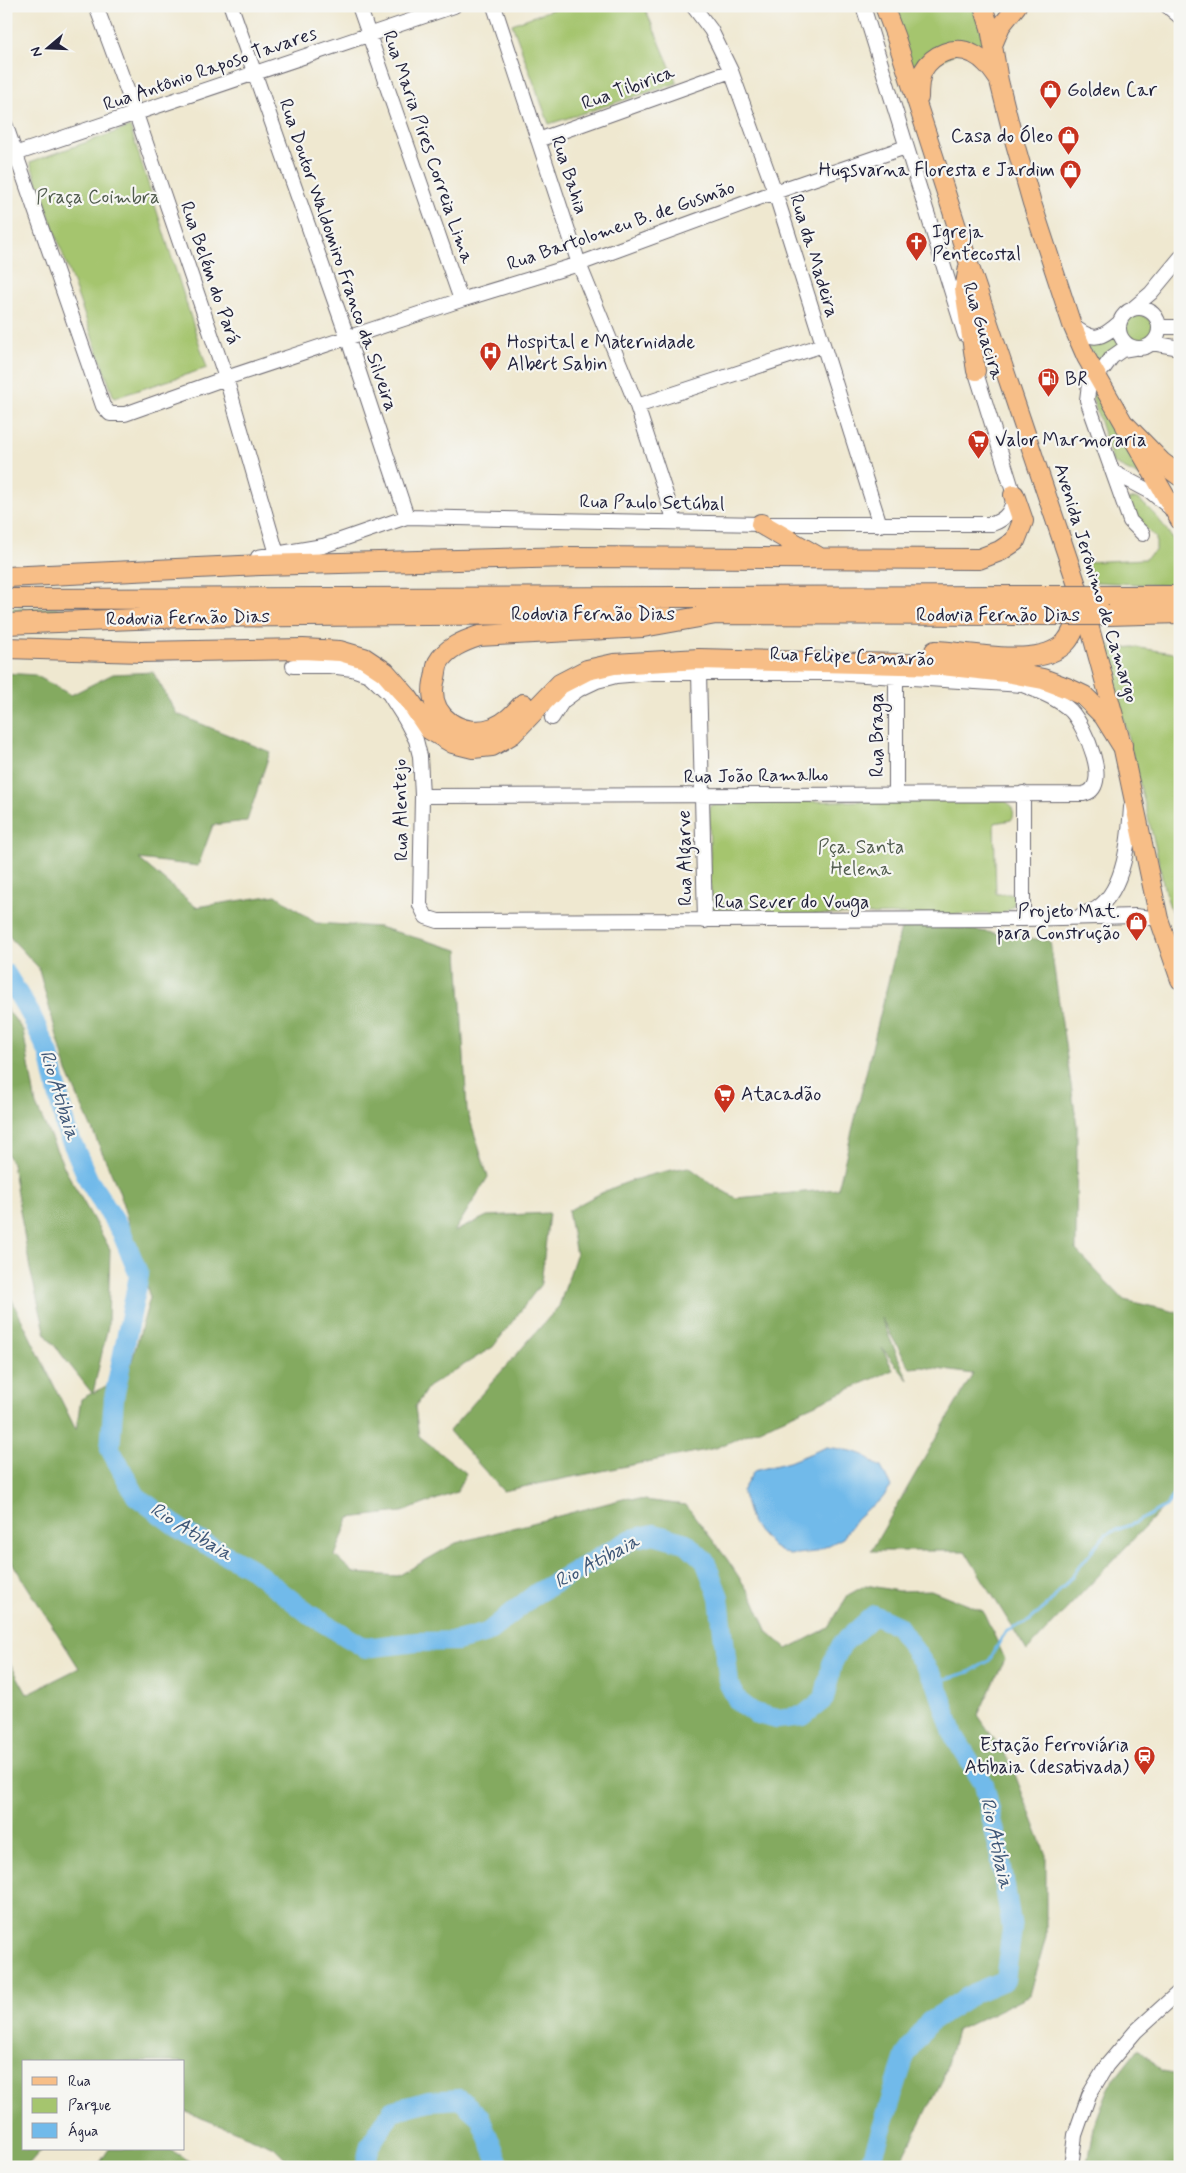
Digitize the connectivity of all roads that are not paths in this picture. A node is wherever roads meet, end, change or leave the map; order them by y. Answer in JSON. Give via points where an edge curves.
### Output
{"nodes":[{"id":1,"x":96,"y":6,"type":"edge"},
{"id":2,"x":231,"y":6,"type":"edge"},
{"id":3,"x":359,"y":6,"type":"edge"},
{"id":4,"x":454,"y":6,"type":"edge"},
{"id":5,"x":494,"y":6,"type":"edge"},
{"id":6,"x":693,"y":6,"type":"edge"},
{"id":7,"x":863,"y":6,"type":"edge"},
{"id":8,"x":884,"y":6,"type":"edge"},
{"id":9,"x":983,"y":6,"type":"edge"},
{"id":10,"x":990,"y":6,"type":"edge"},
{"id":11,"x":1167,"y":6,"type":"edge"},
{"id":12,"x":1011,"y":7,"type":"edge"},
{"id":13,"x":1180,"y":18,"type":"edge"},
{"id":14,"x":369,"y":34,"type":"junction"},
{"id":15,"x":993,"y":46,"type":"junction"},
{"id":16,"x":731,"y":71,"type":"junction"},
{"id":17,"x":256,"y":74,"type":"junction"},
{"id":18,"x":999,"y":81,"type":"junction"},
{"id":19,"x":918,"y":105,"type":"junction"},
{"id":20,"x":136,"y":114,"type":"junction"},
{"id":21,"x":6,"y":126,"type":"edge"},
{"id":22,"x":538,"y":140,"type":"junction"},
{"id":23,"x":906,"y":147,"type":"junction"},
{"id":24,"x":11,"y":155,"type":"edge"},
{"id":25,"x":775,"y":192,"type":"junction"},
{"id":26,"x":1180,"y":258,"type":"edge"},
{"id":27,"x":579,"y":264,"type":"junction"},
{"id":28,"x":969,"y":264,"type":"junction"},
{"id":29,"x":1151,"y":293,"type":"junction"},
{"id":30,"x":461,"y":300,"type":"junction"},
{"id":31,"x":1124,"y":317,"type":"junction"},
{"id":32,"x":1156,"y":321,"type":"junction"},
{"id":33,"x":1072,"y":325,"type":"junction"},
{"id":34,"x":1180,"y":327,"type":"edge"},
{"id":35,"x":348,"y":339,"type":"junction"},
{"id":36,"x":1152,"y":344,"type":"junction"},
{"id":37,"x":823,"y":345,"type":"junction"},
{"id":38,"x":1134,"y":348,"type":"junction"},
{"id":39,"x":1180,"y":348,"type":"edge"},
{"id":40,"x":976,"y":371,"type":"junction"},
{"id":41,"x":1097,"y":377,"type":"junction"},
{"id":42,"x":226,"y":378,"type":"junction"},
{"id":43,"x":637,"y":406,"type":"junction"},
{"id":44,"x":1126,"y":426,"type":"junction"},
{"id":45,"x":1113,"y":472,"type":"junction"},
{"id":46,"x":1180,"y":476,"type":"edge"},
{"id":47,"x":1014,"y":495,"type":"junction"},
{"id":48,"x":407,"y":516,"type":"junction"},
{"id":49,"x":1177,"y":516,"type":"edge"},
{"id":50,"x":675,"y":522,"type":"junction"},
{"id":51,"x":761,"y":524,"type":"junction"},
{"id":52,"x":880,"y":525,"type":"junction"},
{"id":53,"x":1143,"y":534,"type":"dead end"},
{"id":54,"x":277,"y":554,"type":"junction"},
{"id":55,"x":820,"y":558,"type":"junction"},
{"id":56,"x":156,"y":569,"type":"junction"},
{"id":57,"x":6,"y":577,"type":"edge"},
{"id":58,"x":1180,"y":596,"type":"edge"},
{"id":59,"x":6,"y":599,"type":"edge"},
{"id":60,"x":1083,"y":603,"type":"junction"},
{"id":61,"x":1042,"y":605,"type":"junction"},
{"id":62,"x":1180,"y":613,"type":"edge"},
{"id":63,"x":716,"y":614,"type":"junction"},
{"id":64,"x":6,"y":624,"type":"edge"},
{"id":65,"x":6,"y":648,"type":"edge"},
{"id":66,"x":293,"y":666,"type":"dead end"},
{"id":67,"x":699,"y":673,"type":"junction"},
{"id":68,"x":896,"y":677,"type":"junction"},
{"id":69,"x":552,"y":718,"type":"dead end"},
{"id":70,"x":1122,"y":746,"type":"junction"},
{"id":71,"x":1132,"y":791,"type":"junction"},
{"id":72,"x":1090,"y":792,"type":"joint"},
{"id":73,"x":896,"y":793,"type":"junction"},
{"id":74,"x":1023,"y":794,"type":"junction"},
{"id":75,"x":422,"y":796,"type":"junction"},
{"id":76,"x":702,"y":796,"type":"junction"},
{"id":77,"x":426,"y":917,"type":"joint"},
{"id":78,"x":1023,"y":919,"type":"junction"},
{"id":79,"x":1075,"y":919,"type":"junction"},
{"id":80,"x":705,"y":921,"type":"junction"},
{"id":81,"x":1161,"y":923,"type":"junction"},
{"id":82,"x":1180,"y":956,"type":"edge"},
{"id":83,"x":1180,"y":980,"type":"edge"},
{"id":84,"x":1180,"y":1991,"type":"edge"},
{"id":85,"x":1072,"y":2167,"type":"edge"}],
"edges":[{"from":1,"to":20,"type":"street","name":"Rua Belém do Pará"},
{"from":2,"to":17,"type":"street","name":"Rua Doutor Waldomiro Franco da Silveira"},
{"from":3,"to":14,"type":"street","name":"Rua Maria Pires Correia Lima"},
{"from":4,"to":14,"type":"street","name":"Rua Antônio Raposo Tavares"},
{"from":5,"to":22,"type":"street","name":"Rua Bahia"},
{"from":6,"to":16,"type":"street","name":"Rua da Madeira","via":[[711,30]]},
{"from":7,"to":23,"type":"street","name":"Rua Guacira"},
{"from":8,"to":19,"type":"main road","name":"Avenida Jerônimo de Camargo"},
{"from":9,"to":15,"type":"main road"},
{"from":10,"to":12,"type":"main road"},
{"from":11,"to":13,"type":"street"},
{"from":12,"to":15,"type":"main road"},
{"from":14,"to":17,"type":"street","name":"Rua Antônio Raposo Tavares"},
{"from":14,"to":30,"type":"street","name":"Rua Maria Pires Correia Lima"},
{"from":15,"to":18,"type":"main road"},
{"from":16,"to":22,"type":"street","name":"Rua Tibirica"},
{"from":16,"to":25,"type":"street","name":"Rua da Madeira"},
{"from":17,"to":20,"type":"street","name":"Rua Antônio Raposo Tavares"},
{"from":17,"to":35,"type":"street","name":"Rua Doutor Waldomiro Franco da Silveira"},
{"from":18,"to":19,"type":"main road","via":[[989,66],[973,53],[946,51],[933,59],[924,71]]},
{"from":18,"to":33,"type":"main road","via":[[1027,184]]},
{"from":19,"to":28,"type":"main road","name":"Avenida Jerônimo de Camargo"},
{"from":20,"to":24,"type":"street","name":"Rua Antônio Raposo Tavares"},
{"from":20,"to":42,"type":"street","name":"Rua Belém do Pará"},
{"from":21,"to":24,"type":"street","name":"Rua Bartolomeu B. de Gusmão"},
{"from":22,"to":27,"type":"street","name":"Rua Bahia"},
{"from":23,"to":25,"type":"street","name":"Rua Bartolomeu B. de Gusmão"},
{"from":23,"to":40,"type":"street","name":"Rua Guacira"},
{"from":24,"to":42,"type":"street","name":"Rua Bartolomeu B. de Gusmão","via":[[103,406],[110,414],[125,414]]},
{"from":25,"to":27,"type":"street","name":"Rua Bartolomeu B. de Gusmão"},
{"from":25,"to":37,"type":"street","name":"Rua da Madeira"},
{"from":26,"to":29,"type":"street"},
{"from":27,"to":30,"type":"street","name":"Rua Bartolomeu B. de Gusmão"},
{"from":27,"to":43,"type":"street","name":"Rua Bahia"},
{"from":28,"to":40,"type":"main road","via":[[964,289]]},
{"from":28,"to":60,"type":"main road","name":"Avenida Jerônimo de Camargo"},
{"from":29,"to":31,"type":"street"},
{"from":29,"to":32,"type":"street"},
{"from":30,"to":35,"type":"street","name":"Rua Bartolomeu B. de Gusmão"},
{"from":31,"to":32,"type":"street","via":[[1141,309]]},
{"from":31,"to":33,"type":"street","via":[[1104,336],[1093,338]]},
{"from":31,"to":38,"type":"street","via":[[1120,336]]},
{"from":32,"to":34,"type":"street"},
{"from":32,"to":36,"type":"street","via":[[1158,333]]},
{"from":33,"to":41,"type":"main road"},
{"from":35,"to":42,"type":"street","name":"Rua Bartolomeu B. de Gusmão"},
{"from":35,"to":48,"type":"street","name":"Rua Doutor Waldomiro Franco da Silveira"},
{"from":36,"to":38,"type":"street"},
{"from":36,"to":39,"type":"street"},
{"from":37,"to":43,"type":"street"},
{"from":37,"to":52,"type":"street","name":"Rua da Madeira"},
{"from":38,"to":41,"type":"street","via":[[1122,350],[1112,357]]},
{"from":40,"to":47,"type":"street","name":"Rua Guacira"},
{"from":41,"to":44,"type":"main road"},
{"from":41,"to":45,"type":"street","via":[[1090,384],[1087,400]]},
{"from":42,"to":54,"type":"street","name":"Rua Belém do Pará"},
{"from":43,"to":50,"type":"street","name":"Rua Bahia"},
{"from":44,"to":46,"type":"highway","via":[[1161,462]]},
{"from":44,"to":49,"type":"main road"},
{"from":45,"to":49,"type":"street","via":[[1151,492]]},
{"from":45,"to":53,"type":"street","via":[[1130,521]]},
{"from":47,"to":52,"type":"street","name":"Rua Paulo Setúbal","via":[[1009,514],[992,524]]},
{"from":47,"to":55,"type":"highway","via":[[1023,520],[1015,541],[979,559]]},
{"from":48,"to":50,"type":"street","name":"Rua Paulo Setúbal"},
{"from":48,"to":54,"type":"street","name":"Rua Paulo Setúbal","via":[[323,546]]},
{"from":50,"to":51,"type":"street","name":"Rua Paulo Setúbal"},
{"from":51,"to":52,"type":"street","name":"Rua Paulo Setúbal"},
{"from":51,"to":55,"type":"highway"},
{"from":54,"to":56,"type":"street","name":"Rua Paulo Setúbal"},
{"from":55,"to":56,"type":"highway","via":[[570,557]]},
{"from":56,"to":57,"type":"highway"},
{"from":58,"to":61,"type":"highway","name":"Rodovia Fernão Dias","bridge":true,"via":[[1103,596]]},
{"from":59,"to":61,"type":"highway","name":"Rodovia Fernão Dias"},
{"from":60,"to":63,"type":"highway","via":[[1067,640],[1056,651],[1040,657],[942,651],[664,648],[608,654],[580,661],[555,674],[510,719],[480,732],[453,726],[442,717],[435,704],[433,688],[438,663],[450,649],[463,641],[479,636],[643,627]]},
{"from":60,"to":70,"type":"main road","name":"Avenida Jerônimo de Camargo"},
{"from":61,"to":62,"type":"highway","name":"Rodovia Fernão Dias","bridge":true,"via":[[1109,615]]},
{"from":61,"to":63,"type":"highway","name":"Rodovia Fernão Dias"},
{"from":63,"to":64,"type":"highway","name":"Rodovia Fernão Dias","via":[[187,617]]},
{"from":65,"to":70,"type":"highway","via":[[141,652],[340,651],[364,658],[385,672],[429,728],[453,743],[473,748],[492,746],[512,734],[560,684],[586,670],[614,664],[699,659],[942,665],[1006,672],[1043,679],[1067,688],[1084,696],[1104,716]]},
{"from":66,"to":75,"type":"street","name":"Rua Alentejo","via":[[352,669],[370,675],[389,694],[416,740]]},
{"from":67,"to":68,"type":"street","name":"Rua Felipe Camarão","via":[[833,673]]},
{"from":67,"to":69,"type":"street","name":"Rua Felipe Camarão","via":[[653,673],[597,680],[562,701]]},
{"from":67,"to":76,"type":"street","name":"Rua Algarve"},
{"from":68,"to":72,"type":"street","name":"Rua Felipe Camarão","via":[[1023,685],[1050,695],[1071,711],[1084,728],[1092,747],[1096,772],[1094,788]]},
{"from":68,"to":73,"type":"street","name":"Rua Braga"},
{"from":70,"to":71,"type":"main road","name":"Avenida Jerônimo de Camargo"},
{"from":71,"to":79,"type":"street","via":[[1130,830],[1113,892],[1098,907]]},
{"from":71,"to":81,"type":"main road","name":"Avenida Jerônimo de Camargo"},
{"from":72,"to":74,"type":"street","name":"Rua João Ramalho"},
{"from":73,"to":74,"type":"street","name":"Rua João Ramalho"},
{"from":73,"to":76,"type":"street","name":"Rua João Ramalho"},
{"from":74,"to":78,"type":"street"},
{"from":75,"to":76,"type":"street","name":"Rua João Ramalho"},
{"from":75,"to":77,"type":"street","name":"Rua Alentejo","via":[[420,904]]},
{"from":76,"to":80,"type":"street","name":"Rua Algarve"},
{"from":77,"to":80,"type":"street","name":"Rua Sever do Vouga","via":[[438,921]]},
{"from":78,"to":79,"type":"street","name":"Rua Sever do Vouga"},
{"from":78,"to":80,"type":"street","name":"Rua Sever do Vouga"},
{"from":79,"to":81,"type":"street","name":"Rua Sever do Vouga","via":[[1135,916]]},
{"from":81,"to":82,"type":"main road"},
{"from":81,"to":83,"type":"main road","name":"Avenida Jerônimo de Camargo"},
{"from":84,"to":85,"type":"street","via":[[1136,2031],[1107,2065],[1089,2095],[1075,2135]]}]}
